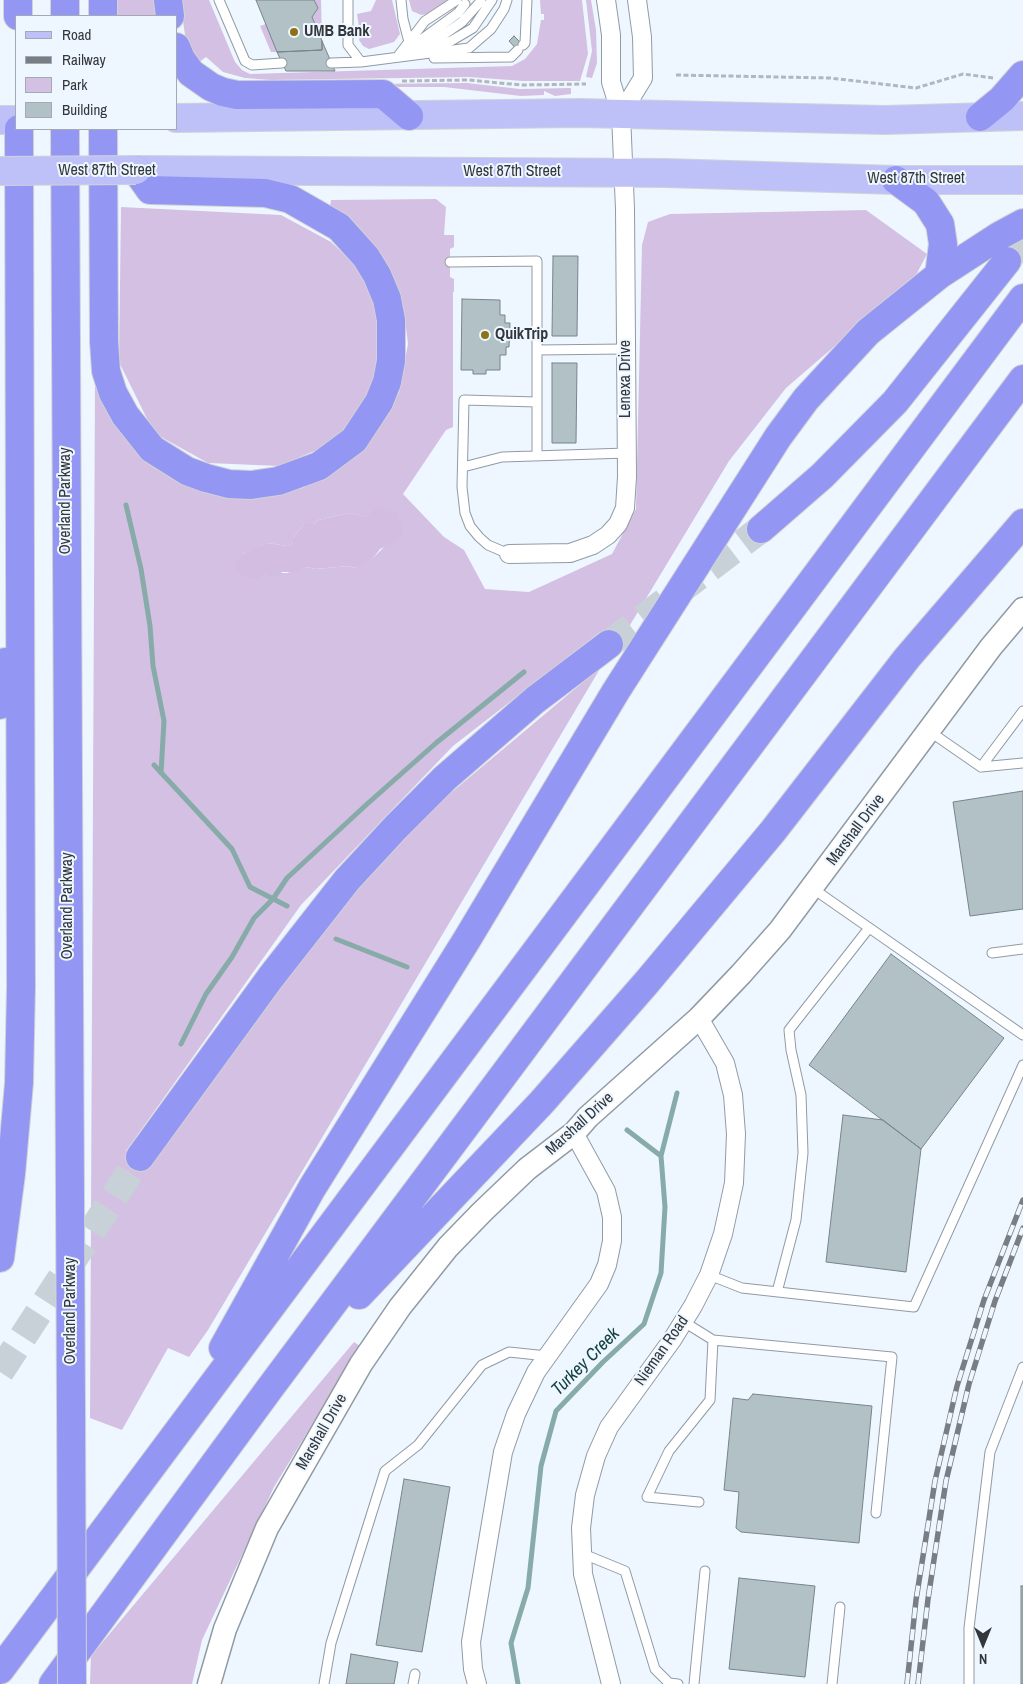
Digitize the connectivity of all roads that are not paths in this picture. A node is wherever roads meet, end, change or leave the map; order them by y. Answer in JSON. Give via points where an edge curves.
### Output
{"nodes":[{"id":1,"x":18,"y":0,"type":"edge"},
{"id":2,"x":65,"y":0,"type":"edge"},
{"id":3,"x":103,"y":0,"type":"edge"},
{"id":4,"x":168,"y":0,"type":"edge"},
{"id":5,"x":219,"y":0,"type":"edge"},
{"id":6,"x":348,"y":0,"type":"edge"},
{"id":7,"x":401,"y":0,"type":"edge"},
{"id":8,"x":492,"y":0,"type":"edge"},
{"id":9,"x":507,"y":0,"type":"edge"},
{"id":10,"x":527,"y":0,"type":"edge"},
{"id":11,"x":606,"y":0,"type":"edge"},
{"id":12,"x":636,"y":0,"type":"edge"},
{"id":13,"x":480,"y":1,"type":"dead end"},
{"id":14,"x":461,"y":2,"type":"edge"},
{"id":15,"x":18,"y":15,"type":"edge"},
{"id":16,"x":65,"y":15,"type":"edge"},
{"id":17,"x":103,"y":15,"type":"edge"},
{"id":18,"x":170,"y":15,"type":"edge"},
{"id":19,"x":409,"y":42,"type":"junction"},
{"id":20,"x":178,"y":52,"type":"edge"},
{"id":21,"x":396,"y":59,"type":"junction"},
{"id":22,"x":331,"y":62,"type":"dead end"},
{"id":23,"x":362,"y":62,"type":"junction"},
{"id":24,"x":282,"y":63,"type":"dead end"},
{"id":25,"x":1020,"y":79,"type":"edge"},
{"id":26,"x":621,"y":114,"type":"junction"},
{"id":27,"x":409,"y":116,"type":"junction"},
{"id":28,"x":1023,"y":116,"type":"edge"},
{"id":29,"x":980,"y":117,"type":"junction"},
{"id":30,"x":178,"y":118,"type":"edge"},
{"id":31,"x":0,"y":120,"type":"edge"},
{"id":32,"x":15,"y":120,"type":"edge"},
{"id":33,"x":18,"y":130,"type":"edge"},
{"id":34,"x":65,"y":130,"type":"edge"},
{"id":35,"x":103,"y":130,"type":"edge"},
{"id":36,"x":136,"y":170,"type":"junction"},
{"id":37,"x":0,"y":171,"type":"edge"},
{"id":38,"x":623,"y":173,"type":"junction"},
{"id":39,"x":896,"y":180,"type":"junction"},
{"id":40,"x":1023,"y":180,"type":"edge"},
{"id":41,"x":1023,"y":222,"type":"edge"},
{"id":42,"x":1007,"y":261,"type":"tunnel mouth"},
{"id":43,"x":450,"y":262,"type":"dead end"},
{"id":44,"x":939,"y":275,"type":"junction"},
{"id":45,"x":1023,"y":298,"type":"edge"},
{"id":46,"x":626,"y":349,"type":"junction"},
{"id":47,"x":537,"y":350,"type":"junction"},
{"id":48,"x":1023,"y":379,"type":"edge"},
{"id":49,"x":537,"y":402,"type":"junction"},
{"id":50,"x":627,"y":453,"type":"junction"},
{"id":51,"x":537,"y":456,"type":"junction"},
{"id":52,"x":462,"y":467,"type":"junction"},
{"id":53,"x":1023,"y":523,"type":"edge"},
{"id":54,"x":761,"y":529,"type":"tunnel mouth"},
{"id":55,"x":19,"y":538,"type":"junction"},
{"id":56,"x":509,"y":554,"type":"joint"},
{"id":57,"x":1023,"y":609,"type":"edge"},
{"id":58,"x":609,"y":644,"type":"tunnel mouth"},
{"id":59,"x":0,"y":705,"type":"edge"},
{"id":60,"x":1023,"y":711,"type":"edge"},
{"id":61,"x":929,"y":731,"type":"junction"},
{"id":62,"x":1023,"y":763,"type":"edge"},
{"id":63,"x":981,"y":767,"type":"junction"},
{"id":64,"x":812,"y":888,"type":"junction"},
{"id":65,"x":869,"y":928,"type":"junction"},
{"id":66,"x":1023,"y":949,"type":"edge"},
{"id":67,"x":992,"y":953,"type":"dead end"},
{"id":68,"x":699,"y":1018,"type":"junction"},
{"id":69,"x":1023,"y":1035,"type":"edge"},
{"id":70,"x":1023,"y":1065,"type":"edge"},
{"id":71,"x":574,"y":1133,"type":"junction"},
{"id":72,"x":140,"y":1157,"type":"tunnel mouth"},
{"id":73,"x":0,"y":1258,"type":"edge"},
{"id":74,"x":709,"y":1275,"type":"junction"},
{"id":75,"x":777,"y":1292,"type":"junction"},
{"id":76,"x":684,"y":1322,"type":"junction"},
{"id":77,"x":713,"y":1340,"type":"junction"},
{"id":78,"x":548,"y":1356,"type":"junction"},
{"id":79,"x":1023,"y":1367,"type":"edge"},
{"id":80,"x":270,"y":1388,"type":"junction"},
{"id":81,"x":171,"y":1442,"type":"junction"},
{"id":82,"x":699,"y":1502,"type":"dead end"},
{"id":83,"x":876,"y":1513,"type":"dead end"},
{"id":84,"x":581,"y":1552,"type":"junction"},
{"id":85,"x":706,"y":1571,"type":"dead end"},
{"id":86,"x":840,"y":1607,"type":"dead end"},
{"id":87,"x":0,"y":1670,"type":"edge"},
{"id":88,"x":415,"y":1674,"type":"dead end"},
{"id":89,"x":53,"y":1684,"type":"edge"},
{"id":90,"x":72,"y":1684,"type":"edge"},
{"id":91,"x":209,"y":1684,"type":"edge"},
{"id":92,"x":324,"y":1684,"type":"edge"},
{"id":93,"x":413,"y":1684,"type":"edge"},
{"id":94,"x":477,"y":1684,"type":"edge"},
{"id":95,"x":611,"y":1684,"type":"edge"},
{"id":96,"x":678,"y":1684,"type":"edge"},
{"id":97,"x":694,"y":1684,"type":"edge"},
{"id":98,"x":832,"y":1684,"type":"edge"},
{"id":99,"x":969,"y":1684,"type":"edge"}],
"edges":[{"from":1,"to":15,"type":"highway"},
{"from":2,"to":16,"type":"highway"},
{"from":3,"to":17,"type":"highway"},
{"from":4,"to":18,"type":"highway"},
{"from":5,"to":24,"type":"lane","via":[[245,61],[252,64]]},
{"from":6,"to":23,"type":"lane","via":[[348,45]]},
{"from":7,"to":19,"type":"lane"},
{"from":8,"to":21,"type":"lane","via":[[473,28],[451,41]]},
{"from":9,"to":21,"type":"lane","via":[[491,29],[469,48]]},
{"from":10,"to":21,"type":"lane","via":[[525,43],[511,57]]},
{"from":11,"to":26,"type":"street","name":"Lenexa Drive","via":[[611,82]]},
{"from":12,"to":26,"type":"street","via":[[642,37],[642,78]]},
{"from":13,"to":21,"type":"lane","via":[[462,22]]},
{"from":14,"to":19,"type":"lane","via":[[426,21]]},
{"from":14,"to":21,"type":"lane","via":[[458,12]]},
{"from":19,"to":21,"type":"lane"},
{"from":20,"to":27,"type":"highway","via":[[191,73],[223,92],[237,95],[383,94]]},
{"from":21,"to":23,"type":"lane"},
{"from":22,"to":23,"type":"lane"},
{"from":25,"to":29,"type":"highway"},
{"from":26,"to":27,"type":"main road"},
{"from":26,"to":29,"type":"main road","via":[[885,120]]},
{"from":26,"to":38,"type":"street","name":"Lenexa Drive"},
{"from":27,"to":30,"type":"main road"},
{"from":28,"to":29,"type":"main road"},
{"from":31,"to":32,"type":"main road"},
{"from":33,"to":55,"type":"highway"},
{"from":34,"to":90,"type":"highway","name":"Overland Parkway","bridge":true},
{"from":35,"to":36,"type":"highway","via":[[106,371],[125,415],[152,448],[187,471],[206,478],[251,485],[278,481],[319,466],[354,440],[379,402],[387,382],[392,351],[391,320],[378,275],[339,227],[290,198],[265,194],[150,190]]},
{"from":36,"to":37,"type":"main road","name":"West 87th Street","bridge":true},
{"from":36,"to":38,"type":"main road","name":"West 87th Street"},
{"from":38,"to":39,"type":"main road","name":"West 87th Street"},
{"from":38,"to":46,"type":"street","name":"Lenexa Drive"},
{"from":39,"to":40,"type":"main road","name":"West 87th Street"},
{"from":39,"to":44,"type":"highway","via":[[926,202],[940,224],[943,244]]},
{"from":41,"to":44,"type":"highway"},
{"from":42,"to":54,"type":"highway","via":[[895,402],[815,482]]},
{"from":43,"to":47,"type":"lane","via":[[537,261]]},
{"from":44,"to":81,"type":"highway","via":[[868,332],[837,363],[783,429],[740,493],[312,1188]]},
{"from":45,"to":81,"type":"highway"},
{"from":46,"to":47,"type":"lane"},
{"from":46,"to":50,"type":"street","name":"Lenexa Drive"},
{"from":47,"to":49,"type":"lane"},
{"from":48,"to":80,"type":"highway"},
{"from":49,"to":51,"type":"lane"},
{"from":49,"to":52,"type":"lane","via":[[464,400]]},
{"from":50,"to":51,"type":"lane"},
{"from":50,"to":56,"type":"street","name":"Lenexa Drive","via":[[625,508],[618,524],[608,535],[570,553]]},
{"from":51,"to":52,"type":"lane","via":[[502,457]]},
{"from":52,"to":56,"type":"lane","via":[[465,513],[470,526],[488,545]]},
{"from":53,"to":80,"type":"highway","via":[[907,658],[773,831],[635,996],[542,1102]]},
{"from":55,"to":59,"type":"highway"},
{"from":55,"to":73,"type":"highway","via":[[19,1083]]},
{"from":57,"to":61,"type":"street","name":"Marshall Drive","via":[[990,647]]},
{"from":58,"to":72,"type":"highway","via":[[535,700],[444,778],[353,874],[271,977]]},
{"from":60,"to":63,"type":"lane"},
{"from":61,"to":63,"type":"lane"},
{"from":61,"to":64,"type":"street","name":"Marshall Drive"},
{"from":62,"to":63,"type":"lane"},
{"from":64,"to":65,"type":"lane"},
{"from":64,"to":68,"type":"street","name":"Marshall Drive","via":[[780,930]]},
{"from":65,"to":69,"type":"lane"},
{"from":65,"to":75,"type":"lane","via":[[789,1030],[801,1095],[803,1153],[796,1220]]},
{"from":66,"to":67,"type":"lane"},
{"from":68,"to":71,"type":"street","name":"Marshall Drive","via":[[629,1079]]},
{"from":68,"to":74,"type":"street","name":"Nieman Road","via":[[725,1062],[733,1095],[736,1134],[734,1183],[724,1234]]},
{"from":70,"to":75,"type":"lane","via":[[914,1307]]},
{"from":71,"to":78,"type":"street","via":[[606,1191],[612,1217],[612,1241],[608,1264],[599,1284]]},
{"from":71,"to":91,"type":"street","name":"Marshall Drive","via":[[527,1169],[448,1246],[367,1356],[267,1528],[228,1621]]},
{"from":74,"to":75,"type":"lane","via":[[742,1288]]},
{"from":74,"to":76,"type":"street","name":"Nieman Road"},
{"from":76,"to":77,"type":"lane"},
{"from":76,"to":84,"type":"street","name":"Nieman Road","via":[[623,1405],[596,1456],[585,1495]]},
{"from":77,"to":82,"type":"lane","via":[[710,1400],[669,1451],[647,1497]]},
{"from":77,"to":83,"type":"lane","via":[[892,1357]]},
{"from":78,"to":92,"type":"lane","via":[[509,1352],[482,1365],[418,1445],[385,1471],[331,1643]]},
{"from":78,"to":94,"type":"street","via":[[536,1372],[516,1414],[502,1459],[471,1642]]},
{"from":79,"to":99,"type":"lane","via":[[990,1452],[969,1628]]},
{"from":80,"to":89,"type":"highway"},
{"from":81,"to":87,"type":"highway"},
{"from":84,"to":95,"type":"street","name":"Nieman Road","via":[[588,1597]]},
{"from":84,"to":96,"type":"lane","via":[[625,1571],[655,1669],[669,1683]]},
{"from":85,"to":97,"type":"lane"},
{"from":86,"to":98,"type":"lane"},
{"from":88,"to":93,"type":"lane"}]}
